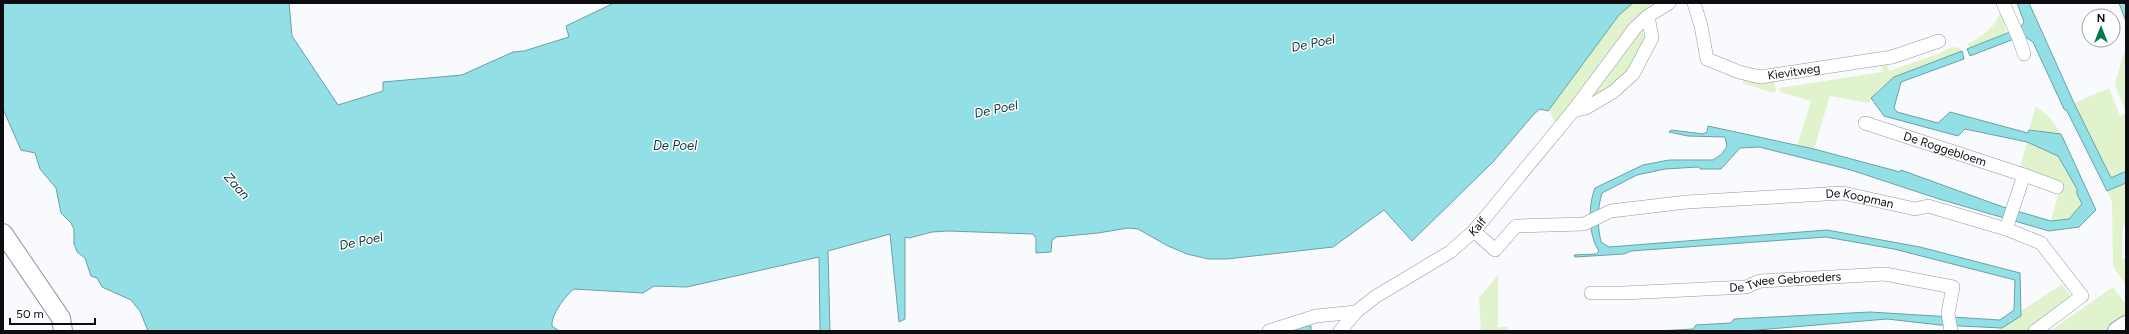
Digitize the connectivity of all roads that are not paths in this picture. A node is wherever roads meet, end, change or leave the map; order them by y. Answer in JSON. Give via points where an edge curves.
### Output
{"nodes":[{"id":1,"x":1669,"y":3,"type":"edge"},
{"id":2,"x":1694,"y":3,"type":"edge"},
{"id":3,"x":2003,"y":3,"type":"edge"},
{"id":4,"x":1648,"y":16,"type":"junction"},
{"id":5,"x":1939,"y":41,"type":"dead end"},
{"id":6,"x":2024,"y":54,"type":"dead end"},
{"id":7,"x":1573,"y":111,"type":"junction"},
{"id":8,"x":1865,"y":123,"type":"dead end"},
{"id":9,"x":2024,"y":175,"type":"junction"},
{"id":10,"x":2057,"y":187,"type":"dead end"},
{"id":11,"x":2007,"y":225,"type":"junction"},
{"id":12,"x":1474,"y":231,"type":"junction"},
{"id":13,"x":3,"y":233,"type":"edge"},
{"id":14,"x":1591,"y":293,"type":"dead end"},
{"id":15,"x":1356,"y":312,"type":"junction"},
{"id":16,"x":2126,"y":325,"type":"edge"},
{"id":17,"x":1343,"y":329,"type":"edge"},
{"id":18,"x":1950,"y":330,"type":"edge"},
{"id":19,"x":63,"y":331,"type":"edge"},
{"id":20,"x":1269,"y":331,"type":"edge"},
{"id":21,"x":2035,"y":331,"type":"edge"},
{"id":22,"x":2117,"y":331,"type":"edge"}],
"edges":[{"from":1,"to":4,"type":"street","name":"Kalf"},
{"from":2,"to":5,"type":"street","name":"Kievitweg","via":[[1707,59],[1760,77],[1892,57]]},
{"from":3,"to":6,"type":"street"},
{"from":4,"to":7,"type":"street","name":"Kalf","via":[[1617,50]]},
{"from":4,"to":7,"type":"street","via":[[1652,38],[1633,74],[1613,92],[1586,108]]},
{"from":7,"to":12,"type":"street","name":"Kalf"},
{"from":8,"to":9,"type":"street","name":"De Roggebloem"},
{"from":9,"to":10,"type":"street","name":"De Roggebloem"},
{"from":9,"to":11,"type":"street"},
{"from":11,"to":12,"type":"street","name":"De Koopman","via":[[1928,206],[1915,209],[1843,193],[1687,202],[1598,216],[1584,224],[1516,226],[1495,250]]},
{"from":11,"to":21,"type":"street","name":"De Koopman","via":[[2041,243],[2082,296]]},
{"from":12,"to":15,"type":"street","name":"Kalf","via":[[1450,252]]},
{"from":13,"to":19,"type":"street","via":[[61,318]]},
{"from":14,"to":18,"type":"street","name":"De Twee Gebroeders","via":[[1746,287],[1760,281],[1885,274],[1953,287],[1948,313]]},
{"from":15,"to":17,"type":"street","name":"Kalf"},
{"from":15,"to":20,"type":"street","via":[[1316,316]]},
{"from":16,"to":22,"type":"street"}]}
